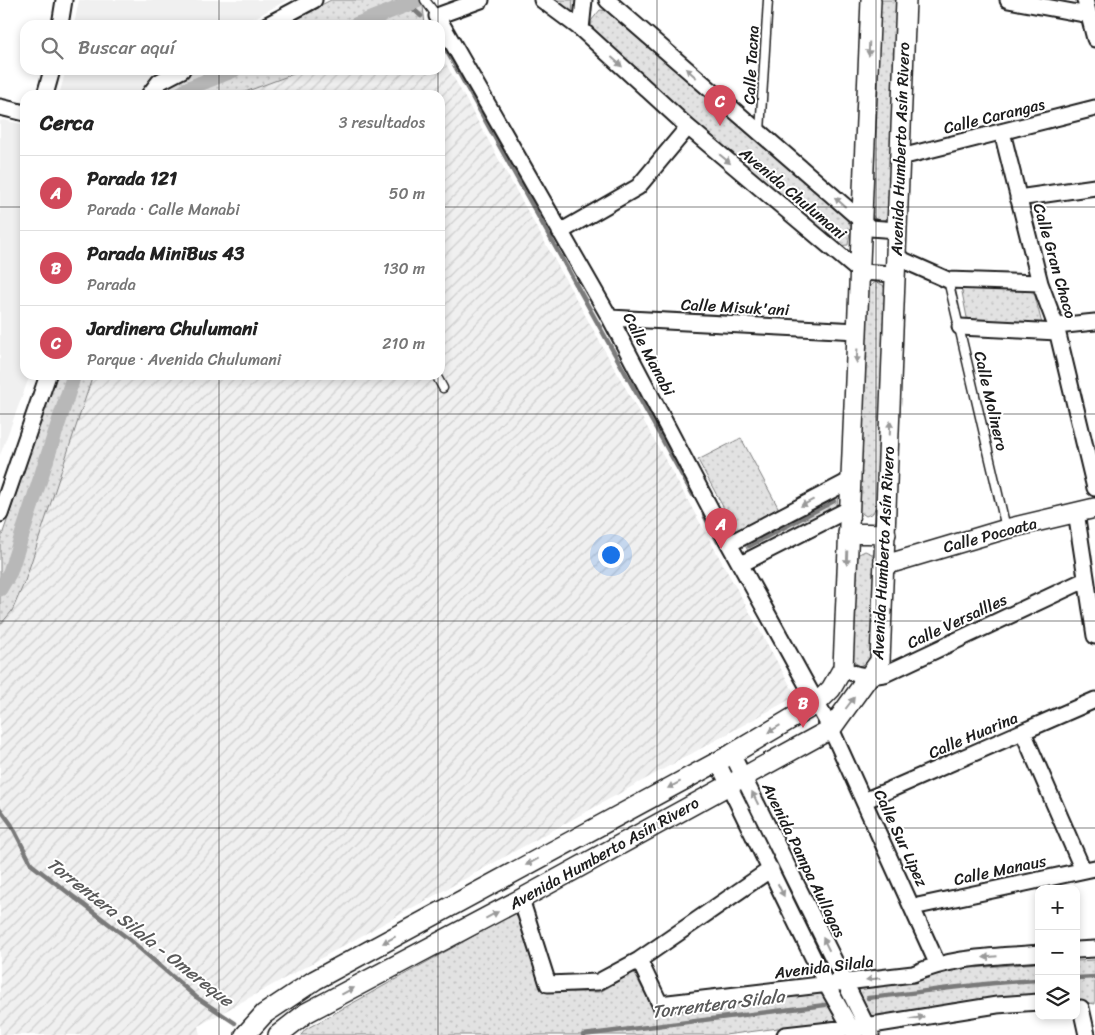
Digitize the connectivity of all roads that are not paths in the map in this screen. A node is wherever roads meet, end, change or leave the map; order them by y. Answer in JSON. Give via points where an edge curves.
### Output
{"nodes":[{"id":1,"x":64,"y":0,"type":"edge"},
{"id":2,"x":314,"y":0,"type":"edge"},
{"id":3,"x":481,"y":0,"type":"edge"},
{"id":4,"x":542,"y":0,"type":"edge"},
{"id":5,"x":584,"y":0,"type":"edge"},
{"id":6,"x":607,"y":0,"type":"edge"},
{"id":7,"x":768,"y":0,"type":"edge"},
{"id":8,"x":871,"y":0,"type":"edge"},
{"id":9,"x":906,"y":0,"type":"edge"},
{"id":10,"x":1008,"y":0,"type":"edge"},
{"id":11,"x":430,"y":7,"type":"edge"},
{"id":12,"x":1087,"y":7,"type":"edge"},
{"id":13,"x":61,"y":20,"type":"edge"},
{"id":14,"x":276,"y":20,"type":"edge"},
{"id":15,"x":438,"y":20,"type":"edge"},
{"id":16,"x":581,"y":29,"type":"junction"},
{"id":17,"x":445,"y":33,"type":"edge"},
{"id":18,"x":1095,"y":39,"type":"edge"},
{"id":19,"x":51,"y":75,"type":"edge"},
{"id":20,"x":172,"y":75,"type":"edge"},
{"id":21,"x":46,"y":90,"type":"edge"},
{"id":22,"x":153,"y":90,"type":"edge"},
{"id":23,"x":0,"y":107,"type":"edge"},
{"id":24,"x":1095,"y":108,"type":"edge"},
{"id":25,"x":20,"y":112,"type":"edge"},
{"id":26,"x":688,"y":127,"type":"junction"},
{"id":27,"x":760,"y":132,"type":"junction"},
{"id":28,"x":1002,"y":132,"type":"junction"},
{"id":29,"x":901,"y":157,"type":"junction"},
{"id":30,"x":1095,"y":187,"type":"edge"},
{"id":31,"x":1018,"y":198,"type":"junction"},
{"id":32,"x":863,"y":222,"type":"junction"},
{"id":33,"x":897,"y":230,"type":"junction"},
{"id":34,"x":560,"y":232,"type":"junction"},
{"id":35,"x":895,"y":266,"type":"junction"},
{"id":36,"x":860,"y":272,"type":"junction"},
{"id":37,"x":948,"y":280,"type":"junction"},
{"id":38,"x":1040,"y":283,"type":"junction"},
{"id":39,"x":610,"y":318,"type":"junction"},
{"id":40,"x":1095,"y":322,"type":"edge"},
{"id":41,"x":960,"y":327,"type":"junction"},
{"id":42,"x":1056,"y":329,"type":"junction"},
{"id":43,"x":858,"y":331,"type":"junction"},
{"id":44,"x":46,"y":380,"type":"edge"},
{"id":45,"x":439,"y":380,"type":"edge"},
{"id":46,"x":443,"y":388,"type":"dead end"},
{"id":47,"x":850,"y":480,"type":"junction"},
{"id":48,"x":1095,"y":488,"type":"edge"},
{"id":49,"x":1095,"y":508,"type":"edge"},
{"id":50,"x":849,"y":509,"type":"junction"},
{"id":51,"x":1076,"y":512,"type":"junction"},
{"id":52,"x":0,"y":514,"type":"edge"},
{"id":53,"x":1006,"y":529,"type":"junction"},
{"id":54,"x":848,"y":533,"type":"junction"},
{"id":55,"x":886,"y":534,"type":"junction"},
{"id":56,"x":729,"y":544,"type":"junction"},
{"id":57,"x":741,"y":564,"type":"junction"},
{"id":58,"x":885,"y":565,"type":"junction"},
{"id":59,"x":1085,"y":580,"type":"junction"},
{"id":60,"x":1095,"y":636,"type":"edge"},
{"id":61,"x":843,"y":668,"type":"junction"},
{"id":62,"x":870,"y":677,"type":"junction"},
{"id":63,"x":1095,"y":700,"type":"edge"},
{"id":64,"x":816,"y":704,"type":"junction"},
{"id":65,"x":830,"y":729,"type":"junction"},
{"id":66,"x":1023,"y":732,"type":"junction"},
{"id":67,"x":725,"y":758,"type":"junction"},
{"id":68,"x":736,"y":780,"type":"junction"},
{"id":69,"x":864,"y":801,"type":"junction"},
{"id":70,"x":771,"y":869,"type":"junction"},
{"id":71,"x":1089,"y":869,"type":"edge"},
{"id":72,"x":521,"y":899,"type":"junction"},
{"id":73,"x":913,"y":907,"type":"junction"},
{"id":74,"x":1095,"y":948,"type":"edge"},
{"id":75,"x":1080,"y":950,"type":"edge"},
{"id":76,"x":1035,"y":953,"type":"edge"},
{"id":77,"x":639,"y":960,"type":"junction"},
{"id":78,"x":937,"y":963,"type":"junction"},
{"id":79,"x":315,"y":980,"type":"junction"},
{"id":80,"x":845,"y":983,"type":"junction"},
{"id":81,"x":826,"y":984,"type":"junction"},
{"id":82,"x":328,"y":1001,"type":"junction"},
{"id":83,"x":1035,"y":1002,"type":"edge"},
{"id":84,"x":1084,"y":1009,"type":"edge"},
{"id":85,"x":861,"y":1031,"type":"edge"},
{"id":86,"x":245,"y":1035,"type":"edge"},
{"id":87,"x":278,"y":1035,"type":"edge"},
{"id":88,"x":785,"y":1035,"type":"edge"},
{"id":89,"x":1087,"y":1035,"type":"edge"}],
"edges":[{"from":1,"to":13,"type":"street"},
{"from":2,"to":14,"type":"street"},
{"from":3,"to":11,"type":"street"},
{"from":4,"to":16,"type":"street","name":"Avenida Chulumani"},
{"from":5,"to":16,"type":"street"},
{"from":27,"to":6,"type":"street","name":"Avenida Chulumani","one_way":true},
{"from":7,"to":27,"type":"lane","name":"Calle Tacna"},
{"from":8,"to":32,"type":"street","name":"Avenida Humberto Asín Rivero","one_way":true},
{"from":9,"to":29,"type":"street","name":"Avenida Humberto Asín Rivero"},
{"from":10,"to":12,"type":"street"},
{"from":11,"to":15,"type":"street","name":"Calle Manabi"},
{"from":12,"to":18,"type":"street"},
{"from":16,"to":26,"type":"street","name":"Avenida Chulumani","one_way":true},
{"from":17,"to":34,"type":"street","name":"Calle Manabi"},
{"from":19,"to":21,"type":"street"},
{"from":20,"to":22,"type":"street","via":[[159,82]]},
{"from":23,"to":25,"type":"street"},
{"from":24,"to":28,"type":"street","name":"Calle Carangas"},
{"from":26,"to":34,"type":"street","via":[[638,187]]},
{"from":26,"to":36,"type":"street","name":"Avenida Chulumani","one_way":true},
{"from":32,"to":27,"type":"street","name":"Avenida Chulumani","one_way":true},
{"from":28,"to":29,"type":"street","name":"Calle Carangas"},
{"from":28,"to":31,"type":"street","name":"Calle Gran Chaco"},
{"from":29,"to":33,"type":"street","name":"Avenida Humberto Asín Rivero"},
{"from":30,"to":31,"type":"street"},
{"from":31,"to":38,"type":"street","name":"Calle Gran Chaco"},
{"from":32,"to":33,"type":"street","name":"Avenida Chulumani","via":[[870,228]]},
{"from":32,"to":36,"type":"street","name":"Avenida Humberto Asín Rivero"},
{"from":33,"to":35,"type":"street","name":"Avenida Humberto Asín Rivero"},
{"from":34,"to":39,"type":"street","name":"Calle Manabi"},
{"from":35,"to":36,"type":"street"},
{"from":35,"to":37,"type":"street"},
{"from":55,"to":35,"type":"street","name":"Avenida Humberto Asín Rivero","one_way":true},
{"from":36,"to":43,"type":"street","name":"Avenida Humberto Asín Rivero"},
{"from":37,"to":38,"type":"street"},
{"from":37,"to":41,"type":"lane","name":"Calle Molinero"},
{"from":38,"to":42,"type":"street","name":"Calle Gran Chaco"},
{"from":39,"to":43,"type":"street","name":"Calle Misuk'ani"},
{"from":39,"to":56,"type":"street","name":"Calle Manabi"},
{"from":40,"to":42,"type":"street"},
{"from":41,"to":42,"type":"street"},
{"from":41,"to":53,"type":"lane","name":"Calle Molinero"},
{"from":42,"to":48,"type":"street","name":"Calle Gran Chaco"},
{"from":43,"to":47,"type":"street","name":"Avenida Humberto Asín Rivero","one_way":true},
{"from":44,"to":52,"type":"street"},
{"from":45,"to":46,"type":"lane"},
{"from":47,"to":50,"type":"street","name":"Avenida Humberto Asín Rivero"},
{"from":47,"to":56,"type":"street","one_way":true},
{"from":49,"to":51,"type":"street","name":"Calle Pocoata"},
{"from":50,"to":54,"type":"street","name":"Avenida Humberto Asín Rivero"},
{"from":50,"to":57,"type":"street"},
{"from":51,"to":53,"type":"street","name":"Calle Pocoata"},
{"from":51,"to":59,"type":"street"},
{"from":53,"to":58,"type":"street","name":"Calle Pocoata"},
{"from":54,"to":55,"type":"street"},
{"from":54,"to":61,"type":"street","name":"Avenida Humberto Asín Rivero","one_way":true},
{"from":55,"to":58,"type":"street","name":"Avenida Humberto Asín Rivero"},
{"from":56,"to":57,"type":"street","name":"Calle Manabi"},
{"from":57,"to":64,"type":"street","name":"Calle Manabi"},
{"from":58,"to":62,"type":"street","name":"Avenida Humberto Asín Rivero","via":[[880,661]]},
{"from":59,"to":60,"type":"street"},
{"from":59,"to":62,"type":"street","name":"Calle Versallles","via":[[885,674]]},
{"from":61,"to":62,"type":"street"},
{"from":61,"to":64,"type":"street","name":"Avenida Humberto Asín Rivero"},
{"from":65,"to":62,"type":"street","name":"Avenida Humberto Asín Rivero","one_way":true},
{"from":63,"to":66,"type":"street","name":"Calle Huarina"},
{"from":64,"to":65,"type":"street","name":"Calle Manabi"},
{"from":64,"to":67,"type":"street","name":"Avenida Humberto Asín Rivero","one_way":true},
{"from":65,"to":68,"type":"street","name":"Avenida Humberto Asín Rivero"},
{"from":65,"to":69,"type":"street","name":"Calle Sur Lipez"},
{"from":66,"to":69,"type":"street","name":"Calle Huarina"},
{"from":66,"to":71,"type":"street"},
{"from":67,"to":68,"type":"street","name":"Avenida Pampa Aullagas"},
{"from":67,"to":79,"type":"street","name":"Avenida Humberto Asín Rivero","one_way":true},
{"from":68,"to":70,"type":"street","name":"Avenida Pampa Aullagas"},
{"from":68,"to":72,"type":"street","name":"Avenida Humberto Asín Rivero"},
{"from":80,"to":68,"type":"street","name":"Avenida Pampa Aullagas","one_way":true},
{"from":69,"to":73,"type":"street","name":"Calle Sur Lipez"},
{"from":70,"to":77,"type":"street"},
{"from":70,"to":81,"type":"street","name":"Avenida Pampa Aullagas","one_way":true},
{"from":71,"to":73,"type":"street","name":"Calle Manaus"},
{"from":72,"to":77,"type":"street","via":[[548,984],[598,982]]},
{"from":82,"to":72,"type":"street","name":"Avenida Humberto Asín Rivero","one_way":true},
{"from":73,"to":78,"type":"street","name":"Calle Sur Lipez"},
{"from":74,"to":75,"type":"street"},
{"from":76,"to":78,"type":"street","name":"Avenida Silala","one_way":true},
{"from":77,"to":81,"type":"street","name":"Avenida Silala","via":[[660,1004]]},
{"from":78,"to":80,"type":"street","name":"Avenida Silala","one_way":true,"via":[[913,974]]},
{"from":79,"to":82,"type":"street"},
{"from":79,"to":86,"type":"street","name":"Avenida Humberto Asín Rivero","via":[[264,1014]]},
{"from":80,"to":81,"type":"street","name":"Avenida Silala"},
{"from":80,"to":85,"type":"street","name":"Avenida Pampa Aullagas"},
{"from":81,"to":85,"type":"street","name":"Avenida Pampa Aullagas"},
{"from":82,"to":87,"type":"street","name":"Avenida Humberto Asín Rivero"},
{"from":85,"to":83,"type":"street","one_way":true,"via":[[997,1005]]},
{"from":84,"to":89,"type":"street"},
{"from":85,"to":88,"type":"street"}]}
